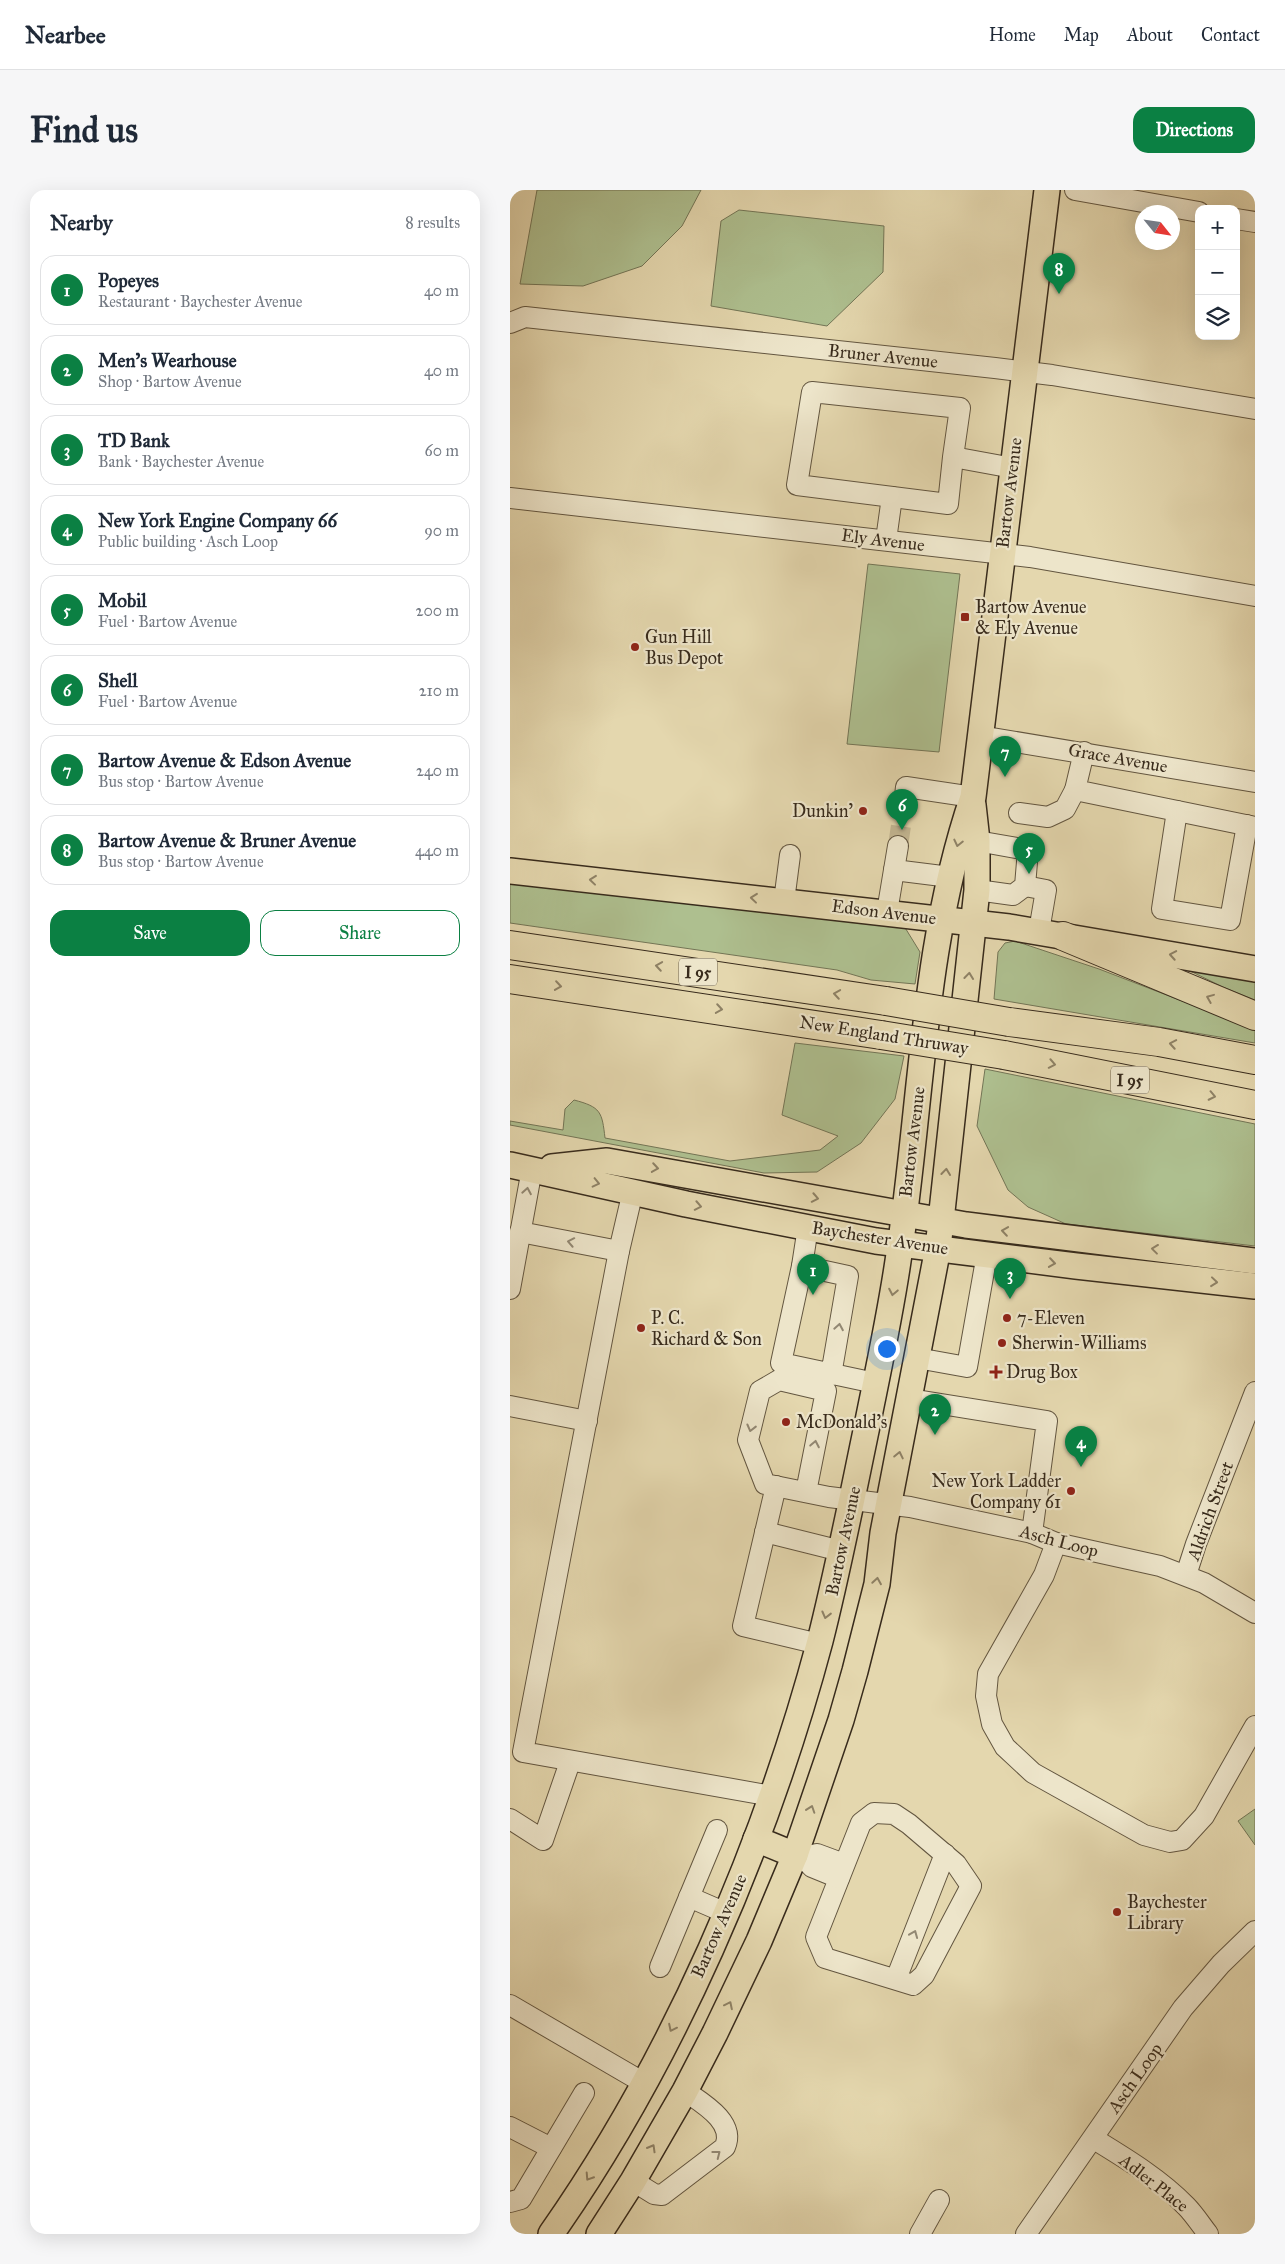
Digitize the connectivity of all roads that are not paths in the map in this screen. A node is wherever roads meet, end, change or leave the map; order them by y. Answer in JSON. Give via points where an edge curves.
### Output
{"nodes":[{"id":1,"x":1046,"y":190,"type":"edge"},
{"id":2,"x":1075,"y":190,"type":"edge"},
{"id":3,"x":1195,"y":211,"type":"edge"},
{"id":4,"x":1240,"y":220,"type":"edge"},
{"id":5,"x":1255,"y":222,"type":"edge"},
{"id":6,"x":510,"y":323,"type":"edge"},
{"id":7,"x":1024,"y":371,"type":"junction"},
{"id":8,"x":1255,"y":410,"type":"edge"},
{"id":9,"x":953,"y":457,"type":"junction"},
{"id":10,"x":1013,"y":468,"type":"junction"},
{"id":11,"x":892,"y":497,"type":"junction"},
{"id":12,"x":510,"y":498,"type":"edge"},
{"id":13,"x":886,"y":540,"type":"junction"},
{"id":14,"x":1002,"y":555,"type":"junction"},
{"id":15,"x":1255,"y":596,"type":"edge"},
{"id":16,"x":980,"y":736,"type":"junction"},
{"id":17,"x":1084,"y":752,"type":"junction"},
{"id":18,"x":1255,"y":782,"type":"edge"},
{"id":19,"x":1075,"y":790,"type":"junction"},
{"id":20,"x":973,"y":797,"type":"junction"},
{"id":21,"x":904,"y":805,"type":"tunnel mouth"},
{"id":22,"x":1177,"y":810,"type":"junction"},
{"id":23,"x":1019,"y":812,"type":"dead end"},
{"id":24,"x":1251,"y":826,"type":"edge"},
{"id":25,"x":977,"y":840,"type":"junction"},
{"id":26,"x":898,"y":846,"type":"tunnel mouth"},
{"id":27,"x":790,"y":855,"type":"dead end"},
{"id":28,"x":894,"y":870,"type":"junction"},
{"id":29,"x":510,"y":871,"type":"edge"},
{"id":30,"x":950,"y":877,"type":"junction"},
{"id":31,"x":977,"y":890,"type":"junction"},
{"id":32,"x":1019,"y":890,"type":"junction"},
{"id":33,"x":784,"y":901,"type":"junction"},
{"id":34,"x":887,"y":912,"type":"junction"},
{"id":35,"x":942,"y":919,"type":"junction"},
{"id":36,"x":975,"y":923,"type":"junction"},
{"id":37,"x":1009,"y":927,"type":"junction"},
{"id":38,"x":1051,"y":934,"type":"junction"},
{"id":39,"x":510,"y":945,"type":"edge"},
{"id":40,"x":1255,"y":969,"type":"edge"},
{"id":41,"x":510,"y":979,"type":"edge"},
{"id":42,"x":1255,"y":1016,"type":"edge"},
{"id":43,"x":1255,"y":1060,"type":"edge"},
{"id":44,"x":1255,"y":1105,"type":"edge"},
{"id":45,"x":521,"y":1167,"type":"edge"},
{"id":46,"x":633,"y":1192,"type":"junction"},
{"id":47,"x":904,"y":1214,"type":"junction"},
{"id":48,"x":941,"y":1221,"type":"junction"},
{"id":49,"x":516,"y":1227,"type":"edge"},
{"id":50,"x":808,"y":1227,"type":"junction"},
{"id":51,"x":900,"y":1244,"type":"junction"},
{"id":52,"x":938,"y":1248,"type":"junction"},
{"id":53,"x":619,"y":1251,"type":"junction"},
{"id":54,"x":987,"y":1254,"type":"junction"},
{"id":55,"x":1255,"y":1261,"type":"edge"},
{"id":56,"x":802,"y":1266,"type":"junction"},
{"id":57,"x":511,"y":1277,"type":"edge"},
{"id":58,"x":1255,"y":1286,"type":"edge"},
{"id":59,"x":918,"y":1358,"type":"junction"},
{"id":60,"x":831,"y":1375,"type":"junction"},
{"id":61,"x":875,"y":1383,"type":"junction"},
{"id":62,"x":1255,"y":1392,"type":"edge"},
{"id":63,"x":910,"y":1399,"type":"junction"},
{"id":64,"x":510,"y":1406,"type":"edge"},
{"id":65,"x":587,"y":1421,"type":"junction"},
{"id":66,"x":770,"y":1485,"type":"junction"},
{"id":67,"x":806,"y":1492,"type":"junction"},
{"id":68,"x":852,"y":1499,"type":"junction"},
{"id":69,"x":889,"y":1503,"type":"junction"},
{"id":70,"x":765,"y":1532,"type":"junction"},
{"id":71,"x":1032,"y":1533,"type":"junction"},
{"id":72,"x":1056,"y":1543,"type":"junction"},
{"id":73,"x":841,"y":1551,"type":"junction"},
{"id":74,"x":1186,"y":1575,"type":"junction"},
{"id":75,"x":1255,"y":1613,"type":"edge"},
{"id":76,"x":819,"y":1644,"type":"junction"},
{"id":77,"x":1255,"y":1726,"type":"edge"},
{"id":78,"x":570,"y":1762,"type":"junction"},
{"id":79,"x":772,"y":1796,"type":"junction"},
{"id":80,"x":510,"y":1820,"type":"edge"},
{"id":81,"x":717,"y":1830,"type":"dead end"},
{"id":82,"x":756,"y":1840,"type":"junction"},
{"id":83,"x":945,"y":1854,"type":"junction"},
{"id":84,"x":799,"y":1856,"type":"junction"},
{"id":85,"x":842,"y":1871,"type":"junction"},
{"id":86,"x":689,"y":1897,"type":"junction"},
{"id":87,"x":726,"y":1913,"type":"junction"},
{"id":88,"x":1255,"y":1932,"type":"edge"},
{"id":89,"x":660,"y":1967,"type":"dead end"},
{"id":90,"x":896,"y":1979,"type":"junction"},
{"id":91,"x":510,"y":2005,"type":"edge"},
{"id":92,"x":644,"y":2083,"type":"junction"},
{"id":93,"x":685,"y":2091,"type":"junction"},
{"id":94,"x":584,"y":2094,"type":"dead end"},
{"id":95,"x":510,"y":2127,"type":"edge"},
{"id":96,"x":1094,"y":2139,"type":"junction"},
{"id":97,"x":551,"y":2148,"type":"junction"},
{"id":98,"x":633,"y":2181,"type":"junction"},
{"id":99,"x":939,"y":2200,"type":"dead end"},
{"id":100,"x":510,"y":2202,"type":"edge"},
{"id":101,"x":551,"y":2234,"type":"edge"},
{"id":102,"x":599,"y":2234,"type":"edge"},
{"id":103,"x":920,"y":2234,"type":"edge"},
{"id":104,"x":1026,"y":2234,"type":"edge"},
{"id":105,"x":1208,"y":2234,"type":"edge"}],
"edges":[{"from":1,"to":7,"type":"main road","name":"Bartow Avenue"},
{"from":2,"to":3,"type":"street"},
{"from":4,"to":5,"type":"street"},
{"from":6,"to":7,"type":"street","name":"Bruner Avenue","via":[[525,317]]},
{"from":7,"to":8,"type":"street","name":"Bruner Avenue"},
{"from":7,"to":10,"type":"main road","name":"Bartow Avenue"},
{"from":9,"to":10,"type":"street"},
{"from":9,"to":11,"type":"street","via":[[948,504]]},
{"from":9,"to":11,"type":"street","via":[[960,408],[812,392],[797,485]]},
{"from":10,"to":14,"type":"main road","name":"Bartow Avenue"},
{"from":11,"to":13,"type":"street"},
{"from":12,"to":13,"type":"street","name":"Ely Avenue"},
{"from":13,"to":14,"type":"street","name":"Ely Avenue"},
{"from":14,"to":15,"type":"street","name":"Ely Avenue"},
{"from":14,"to":16,"type":"main road","name":"Bartow Avenue"},
{"from":16,"to":17,"type":"street","name":"Grace Avenue"},
{"from":16,"to":20,"type":"main road","name":"Bartow Avenue"},
{"from":17,"to":18,"type":"street","name":"Grace Avenue"},
{"from":17,"to":19,"type":"street"},
{"from":19,"to":22,"type":"street"},
{"from":19,"to":23,"type":"street","via":[[1065,809],[1048,817]]},
{"from":20,"to":21,"type":"street","via":[[906,787]]},
{"from":20,"to":25,"type":"main road","name":"Bartow Avenue"},
{"from":20,"to":30,"type":"main road","name":"Bartow Avenue","one_way":true},
{"from":22,"to":24,"type":"street"},
{"from":22,"to":24,"type":"street","via":[[1162,909],[1230,920]]},
{"from":25,"to":31,"type":"main road","name":"Bartow Avenue"},
{"from":25,"to":32,"type":"street","via":[[1028,850]]},
{"from":26,"to":28,"type":"street"},
{"from":27,"to":33,"type":"street"},
{"from":28,"to":30,"type":"street"},
{"from":28,"to":34,"type":"street"},
{"from":33,"to":29,"type":"main road","name":"Edson Avenue","one_way":true},
{"from":30,"to":35,"type":"main road","name":"Bartow Avenue"},
{"from":31,"to":32,"type":"street"},
{"from":31,"to":36,"type":"main road","name":"Bartow Avenue"},
{"from":32,"to":37,"type":"street"},
{"from":32,"to":38,"type":"street","via":[[1046,890]]},
{"from":33,"to":34,"type":"main road","name":"Edson Avenue"},
{"from":34,"to":35,"type":"main road","name":"Edson Avenue"},
{"from":35,"to":36,"type":"main road","name":"Edson Avenue"},
{"from":35,"to":47,"type":"main road","name":"Bartow Avenue","via":[[935,949]]},
{"from":36,"to":37,"type":"main road","name":"Edson Avenue"},
{"from":48,"to":36,"type":"main road","name":"Bartow Avenue","one_way":true},
{"from":37,"to":38,"type":"main road","name":"Edson Avenue"},
{"from":40,"to":38,"type":"main road","name":"Edson Avenue","one_way":true},
{"from":42,"to":38,"type":"highway","one_way":true},
{"from":43,"to":39,"type":"highway","name":"New England Thruway","number":"I 95","one_way":true,"bridge":true,"via":[[1159,1042]]},
{"from":41,"to":44,"type":"highway","name":"New England Thruway","number":"I 95","one_way":true,"bridge":true,"via":[[1004,1054]]},
{"from":45,"to":46,"type":"main road","name":"Baychester Avenue","one_way":true},
{"from":45,"to":47,"type":"main road","name":"Baychester Avenue","one_way":true,"via":[[607,1161]]},
{"from":49,"to":45,"type":"street","one_way":true},
{"from":46,"to":50,"type":"main road","name":"Baychester Avenue","one_way":true},
{"from":46,"to":53,"type":"street"},
{"from":47,"to":48,"type":"main road","name":"Baychester Avenue"},
{"from":47,"to":51,"type":"main road","name":"Bartow Avenue"},
{"from":48,"to":52,"type":"main road","name":"Bartow Avenue"},
{"from":55,"to":48,"type":"main road","name":"Baychester Avenue","one_way":true},
{"from":53,"to":49,"type":"street","one_way":true},
{"from":49,"to":57,"type":"street"},
{"from":50,"to":51,"type":"main road","name":"Baychester Avenue"},
{"from":50,"to":56,"type":"street"},
{"from":51,"to":52,"type":"main road","name":"Baychester Avenue"},
{"from":51,"to":61,"type":"main road","name":"Bartow Avenue","one_way":true},
{"from":52,"to":54,"type":"main road","name":"Baychester Avenue"},
{"from":52,"to":59,"type":"main road","name":"Bartow Avenue"},
{"from":53,"to":65,"type":"street"},
{"from":54,"to":58,"type":"main road","name":"Baychester Avenue","one_way":true},
{"from":54,"to":59,"type":"street","via":[[967,1368]]},
{"from":60,"to":56,"type":"street","one_way":true,"via":[[848,1276]]},
{"from":56,"to":60,"type":"street","via":[[781,1363]]},
{"from":59,"to":63,"type":"main road","name":"Bartow Avenue"},
{"from":60,"to":61,"type":"street"},
{"from":61,"to":68,"type":"main road","name":"Bartow Avenue"},
{"from":62,"to":74,"type":"street","name":"Aldrich Street"},
{"from":69,"to":63,"type":"main road","name":"Bartow Avenue","one_way":true},
{"from":63,"to":71,"type":"street","via":[[1047,1421]]},
{"from":64,"to":65,"type":"street"},
{"from":65,"to":78,"type":"street","via":[[523,1752]]},
{"from":66,"to":67,"type":"street","name":"Asch Loop"},
{"from":67,"to":66,"type":"street","one_way":true,"via":[[826,1391],[779,1380],[760,1391],[748,1440]]},
{"from":66,"to":70,"type":"street"},
{"from":67,"to":68,"type":"street","name":"Asch Loop"},
{"from":68,"to":69,"type":"street","name":"Asch Loop"},
{"from":68,"to":73,"type":"main road","name":"Bartow Avenue"},
{"from":69,"to":71,"type":"street","name":"Asch Loop"},
{"from":84,"to":69,"type":"main road","name":"Bartow Avenue","one_way":true,"via":[[864,1638],[877,1584]]},
{"from":70,"to":73,"type":"street"},
{"from":70,"to":76,"type":"street","via":[[743,1626]]},
{"from":71,"to":72,"type":"street","name":"Asch Loop"},
{"from":72,"to":74,"type":"street","name":"Asch Loop"},
{"from":72,"to":77,"type":"street","via":[[1044,1575],[988,1674],[986,1696],[992,1724],[1005,1747],[1033,1773],[1144,1834],[1170,1842],[1182,1840],[1204,1816]]},
{"from":73,"to":76,"type":"main road","name":"Bartow Avenue","one_way":true},
{"from":74,"to":75,"type":"street","name":"Asch Loop"},
{"from":76,"to":79,"type":"main road","name":"Bartow Avenue"},
{"from":78,"to":79,"type":"street"},
{"from":78,"to":80,"type":"street","via":[[543,1840]]},
{"from":79,"to":82,"type":"main road","name":"Bartow Avenue"},
{"from":81,"to":86,"type":"street"},
{"from":82,"to":84,"type":"main road"},
{"from":82,"to":87,"type":"main road","name":"Bartow Avenue"},
{"from":83,"to":85,"type":"street","via":[[894,1814],[874,1813],[861,1823]]},
{"from":90,"to":83,"type":"street","one_way":true},
{"from":83,"to":90,"type":"street","via":[[971,1886],[924,1976],[913,1984]]},
{"from":84,"to":85,"type":"street","via":[[812,1867]]},
{"from":93,"to":84,"type":"main road","name":"Bartow Avenue","one_way":true},
{"from":85,"to":90,"type":"street","via":[[816,1936],[825,1958]]},
{"from":86,"to":87,"type":"street"},
{"from":86,"to":89,"type":"street"},
{"from":87,"to":92,"type":"main road","name":"Bartow Avenue","one_way":true},
{"from":88,"to":96,"type":"street","name":"Asch Loop","via":[[1221,1964],[1183,2008]]},
{"from":91,"to":92,"type":"street"},
{"from":92,"to":101,"type":"main road","name":"Bartow Avenue","one_way":true},
{"from":98,"to":93,"type":"main road","name":"Bartow Avenue","one_way":true},
{"from":98,"to":93,"type":"street","one_way":true,"via":[[654,2194],[662,2194],[725,2147],[728,2138],[723,2124],[712,2111]]},
{"from":94,"to":97,"type":"street"},
{"from":95,"to":97,"type":"street"},
{"from":96,"to":104,"type":"street","name":"Asch Loop"},
{"from":96,"to":105,"type":"street","name":"Adler Place","via":[[1176,2196]]},
{"from":97,"to":100,"type":"street","via":[[521,2199]]},
{"from":98,"to":102,"type":"main road","name":"Bartow Avenue"},
{"from":99,"to":103,"type":"street"}]}
